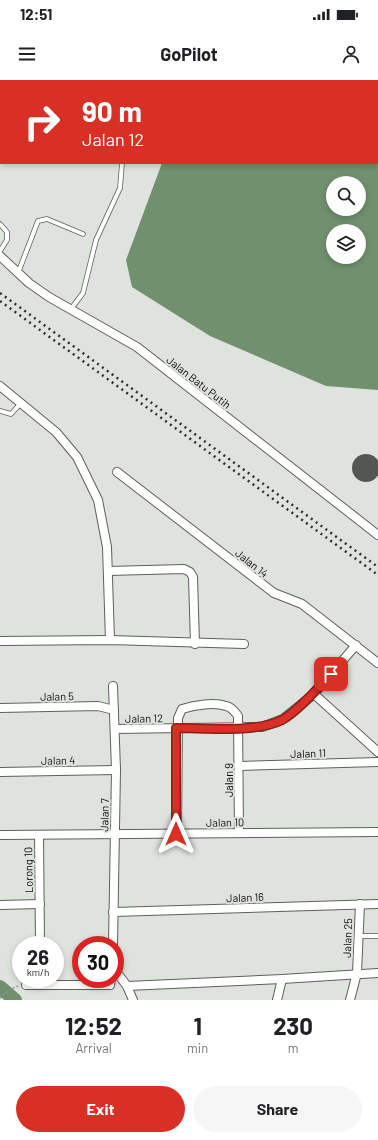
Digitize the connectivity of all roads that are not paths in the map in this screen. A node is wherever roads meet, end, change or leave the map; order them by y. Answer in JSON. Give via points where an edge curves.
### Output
{"nodes":[{"id":1,"x":122,"y":164,"type":"edge"},
{"id":2,"x":0,"y":224,"type":"edge"},
{"id":3,"x":83,"y":234,"type":"dead end"},
{"id":4,"x":0,"y":251,"type":"edge"},
{"id":5,"x":0,"y":256,"type":"edge"},
{"id":6,"x":18,"y":273,"type":"junction"},
{"id":7,"x":71,"y":309,"type":"junction"},
{"id":8,"x":0,"y":386,"type":"edge"},
{"id":9,"x":21,"y":403,"type":"junction"},
{"id":10,"x":0,"y":411,"type":"edge"},
{"id":11,"x":117,"y":472,"type":"dead end"},
{"id":12,"x":378,"y":535,"type":"edge"},
{"id":13,"x":108,"y":571,"type":"junction"},
{"id":14,"x":110,"y":640,"type":"junction"},
{"id":15,"x":0,"y":641,"type":"edge"},
{"id":16,"x":195,"y":644,"type":"junction"},
{"id":17,"x":244,"y":644,"type":"dead end"},
{"id":18,"x":356,"y":644,"type":"junction"},
{"id":19,"x":378,"y":663,"type":"edge"},
{"id":20,"x":113,"y":686,"type":"dead end"},
{"id":21,"x":314,"y":694,"type":"junction"},
{"id":22,"x":0,"y":708,"type":"edge"},
{"id":23,"x":114,"y":710,"type":"junction"},
{"id":24,"x":176,"y":728,"type":"junction"},
{"id":25,"x":239,"y":728,"type":"junction"},
{"id":26,"x":115,"y":729,"type":"junction"},
{"id":27,"x":378,"y":752,"type":"edge"},
{"id":28,"x":378,"y":762,"type":"edge"},
{"id":29,"x":239,"y":766,"type":"junction"},
{"id":30,"x":116,"y":770,"type":"junction"},
{"id":31,"x":0,"y":772,"type":"edge"},
{"id":32,"x":378,"y":832,"type":"edge"},
{"id":33,"x":239,"y":833,"type":"junction"},
{"id":34,"x":115,"y":834,"type":"junction"},
{"id":35,"x":176,"y":834,"type":"junction"},
{"id":36,"x":0,"y":835,"type":"edge"},
{"id":37,"x":39,"y":835,"type":"junction"},
{"id":38,"x":40,"y":904,"type":"junction"},
{"id":39,"x":360,"y":904,"type":"junction"},
{"id":40,"x":378,"y":904,"type":"edge"},
{"id":41,"x":0,"y":905,"type":"edge"},
{"id":42,"x":113,"y":912,"type":"junction"},
{"id":43,"x":40,"y":936,"type":"edge"},
{"id":44,"x":113,"y":936,"type":"edge"},
{"id":45,"x":358,"y":936,"type":"junction"},
{"id":46,"x":378,"y":936,"type":"edge"},
{"id":47,"x":378,"y":973,"type":"edge"},
{"id":48,"x":357,"y":974,"type":"junction"},
{"id":49,"x":282,"y":979,"type":"junction"},
{"id":50,"x":124,"y":982,"type":"edge"},
{"id":51,"x":127,"y":986,"type":"junction"},
{"id":52,"x":133,"y":1000,"type":"edge"},
{"id":53,"x":277,"y":1000,"type":"edge"},
{"id":54,"x":350,"y":1000,"type":"edge"}],
"edges":[{"from":1,"to":7,"type":"lane","via":[[120,188],[96,240],[83,293]]},
{"from":2,"to":4,"type":"lane","via":[[7,232],[7,240]]},
{"from":3,"to":6,"type":"lane","via":[[47,219],[38,221]]},
{"from":5,"to":6,"type":"street","name":"Jalan Batu Putih"},
{"from":6,"to":7,"type":"street","name":"Jalan Batu Putih","via":[[44,294]]},
{"from":7,"to":12,"type":"street","name":"Jalan Batu Putih","via":[[137,347]]},
{"from":8,"to":9,"type":"street"},
{"from":9,"to":10,"type":"lane","via":[[11,414]]},
{"from":9,"to":13,"type":"street","via":[[56,432],[77,457],[98,500],[107,547]]},
{"from":11,"to":18,"type":"street","name":"Jalan 14","via":[[274,593],[302,604]]},
{"from":13,"to":14,"type":"street"},
{"from":13,"to":16,"type":"street","via":[[184,569],[190,572],[193,577]]},
{"from":14,"to":15,"type":"street"},
{"from":14,"to":16,"type":"street"},
{"from":16,"to":17,"type":"street"},
{"from":18,"to":19,"type":"street","name":"Jalan 14"},
{"from":18,"to":21,"type":"street","name":"Jalan 12"},
{"from":20,"to":23,"type":"street","name":"Jalan 7"},
{"from":21,"to":25,"type":"street","name":"Jalan 12","via":[[283,719],[262,727]]},
{"from":21,"to":27,"type":"street"},
{"from":22,"to":23,"type":"street","name":"Jalan 5","via":[[98,706]]},
{"from":23,"to":26,"type":"street","name":"Jalan 7"},
{"from":24,"to":25,"type":"street","name":"Jalan 12"},
{"from":24,"to":25,"type":"street","name":"Jalan 9","via":[[182,709],[208,705],[231,708],[238,716]]},
{"from":24,"to":26,"type":"street","name":"Jalan 12"},
{"from":24,"to":35,"type":"street"},
{"from":25,"to":29,"type":"street","name":"Jalan 9"},
{"from":26,"to":30,"type":"street","name":"Jalan 7"},
{"from":28,"to":29,"type":"street","name":"Jalan 11"},
{"from":29,"to":33,"type":"street","name":"Jalan 9"},
{"from":30,"to":31,"type":"street","name":"Jalan 4"},
{"from":30,"to":34,"type":"street","name":"Jalan 7"},
{"from":32,"to":33,"type":"street","name":"Jalan 10"},
{"from":33,"to":35,"type":"street","name":"Jalan 10"},
{"from":34,"to":35,"type":"street","name":"Jalan 10"},
{"from":34,"to":37,"type":"street","name":"Jalan 10"},
{"from":34,"to":42,"type":"street","name":"Jalan 7"},
{"from":36,"to":37,"type":"street","name":"Jalan 10"},
{"from":37,"to":38,"type":"street","name":"Lorong 10"},
{"from":38,"to":41,"type":"street","name":"Lorong 10"},
{"from":38,"to":43,"type":"street","name":"Lorong 10"},
{"from":39,"to":40,"type":"street","name":"Jalan 16"},
{"from":39,"to":42,"type":"street","name":"Jalan 16"},
{"from":39,"to":45,"type":"street","name":"Jalan 25"},
{"from":42,"to":44,"type":"street","name":"Jalan 7"},
{"from":45,"to":46,"type":"lane"},
{"from":45,"to":48,"type":"street","name":"Jalan 25"},
{"from":47,"to":48,"type":"street","name":"Jalan 25"},
{"from":48,"to":49,"type":"street"},
{"from":48,"to":54,"type":"street","name":"Jalan 25"},
{"from":49,"to":51,"type":"street"},
{"from":49,"to":53,"type":"street"},
{"from":50,"to":51,"type":"street"},
{"from":51,"to":52,"type":"street"}]}
